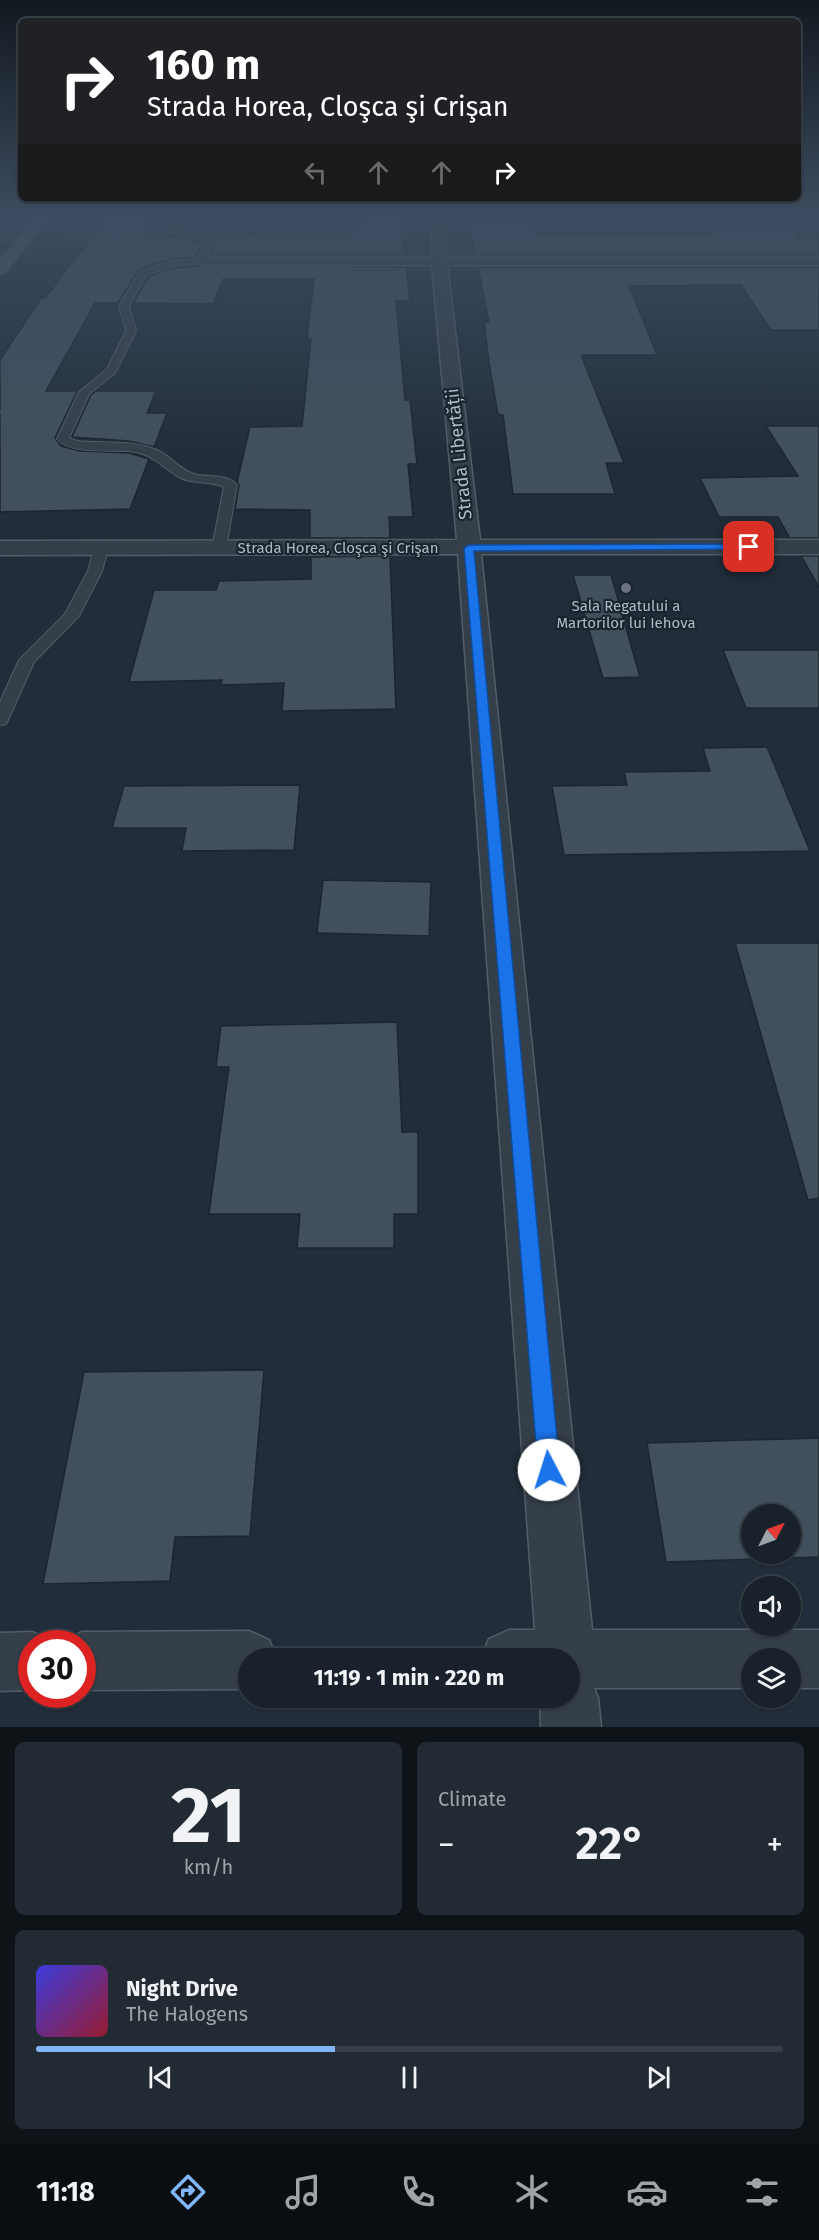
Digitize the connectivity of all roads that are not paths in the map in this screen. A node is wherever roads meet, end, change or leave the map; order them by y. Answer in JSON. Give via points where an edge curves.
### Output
{"nodes":[{"id":1,"x":128,"y":299,"type":"edge"},
{"id":2,"x":443,"y":299,"type":"edge"},
{"id":3,"x":819,"y":547,"type":"edge"},
{"id":4,"x":0,"y":548,"type":"edge"},
{"id":5,"x":101,"y":548,"type":"junction"},
{"id":6,"x":219,"y":548,"type":"junction"},
{"id":7,"x":469,"y":548,"type":"junction"},
{"id":8,"x":0,"y":720,"type":"edge"},
{"id":9,"x":565,"y":1648,"type":"edge"},
{"id":10,"x":580,"y":1659,"type":"edge"},
{"id":11,"x":741,"y":1659,"type":"edge"},
{"id":12,"x":801,"y":1659,"type":"edge"},
{"id":13,"x":819,"y":1659,"type":"edge"},
{"id":14,"x":238,"y":1660,"type":"edge"},
{"id":15,"x":18,"y":1661,"type":"edge"},
{"id":16,"x":96,"y":1661,"type":"edge"},
{"id":17,"x":0,"y":1662,"type":"edge"},
{"id":18,"x":570,"y":1708,"type":"edge"},
{"id":19,"x":571,"y":1727,"type":"edge"}],
"edges":[{"from":1,"to":6,"type":"lane","via":[[124,306],[131,331],[111,371],[84,392],[63,439],[67,443],[148,450],[183,475],[231,484]]},
{"from":2,"to":7,"type":"street","name":"Strada Libertății"},
{"from":3,"to":7,"type":"street","name":"Strada Horea, Cloşca şi Crişan"},
{"from":4,"to":5,"type":"street","name":"Strada Horea, Cloşca şi Crişan"},
{"from":5,"to":6,"type":"street","name":"Strada Horea, Cloşca şi Crişan"},
{"from":5,"to":8,"type":"lane","via":[[95,572],[71,616],[27,660]]},
{"from":6,"to":7,"type":"street","name":"Strada Horea, Cloşca şi Crişan"},
{"from":7,"to":9,"type":"street","name":"Strada Libertății"},
{"from":10,"to":11,"type":"street"},
{"from":12,"to":13,"type":"street"},
{"from":14,"to":16,"type":"street"},
{"from":15,"to":17,"type":"street"},
{"from":18,"to":19,"type":"street"}]}
